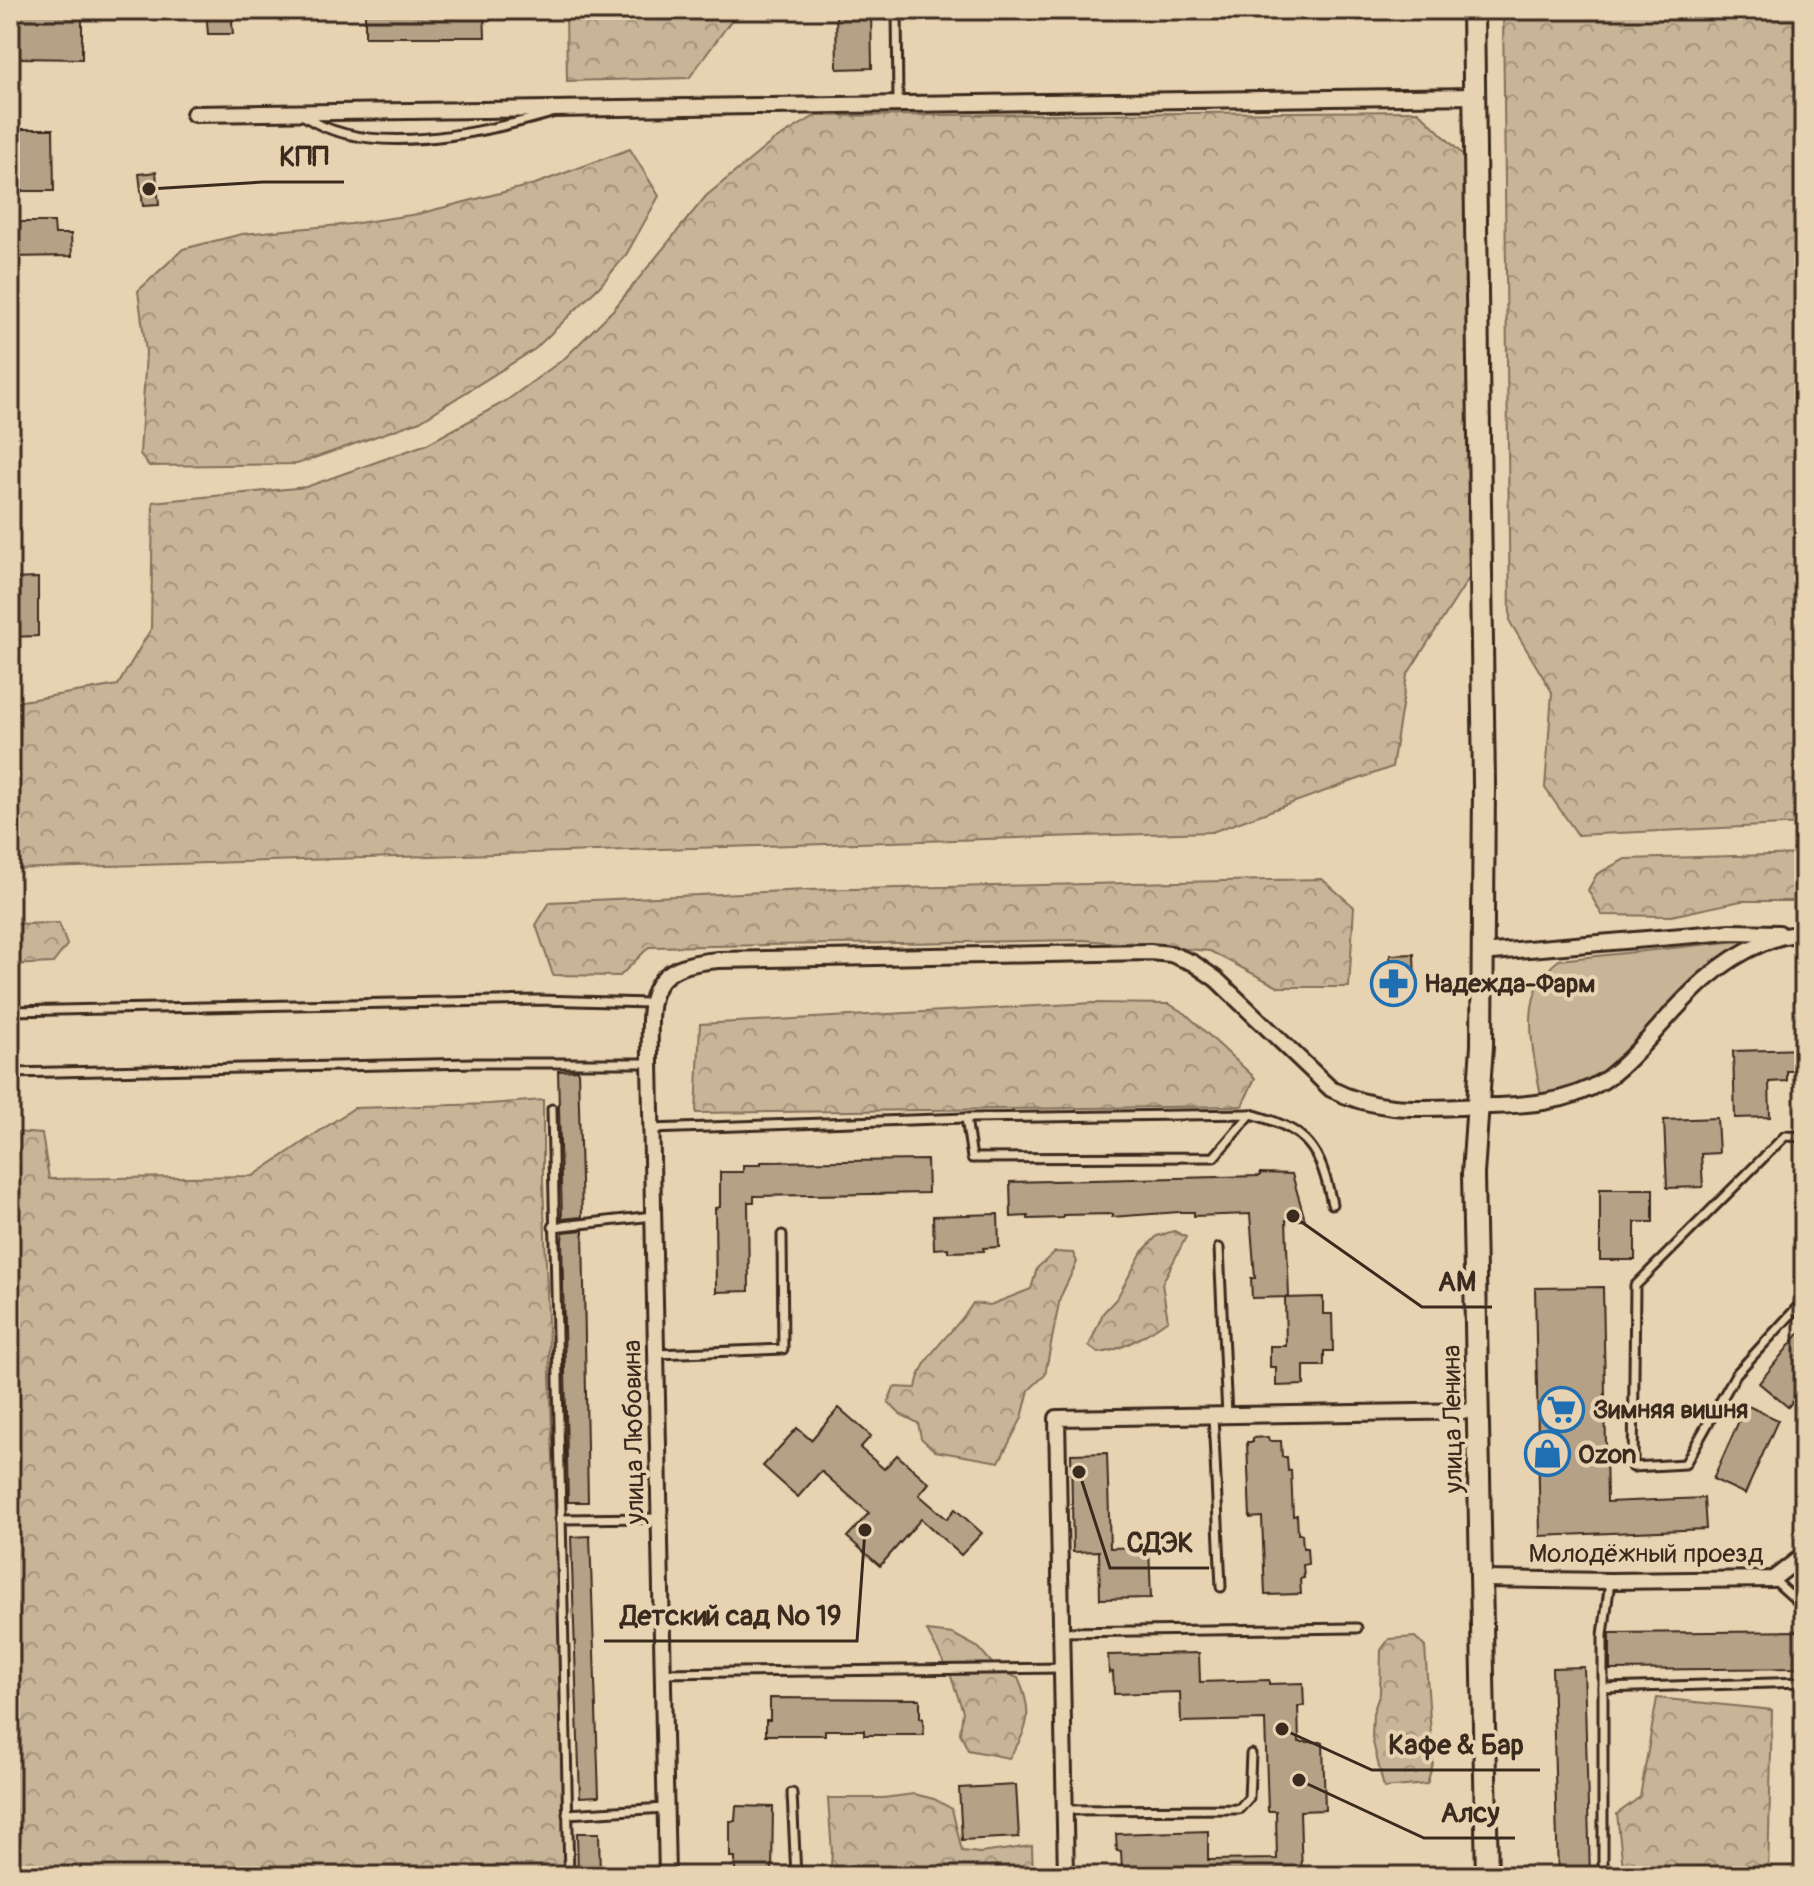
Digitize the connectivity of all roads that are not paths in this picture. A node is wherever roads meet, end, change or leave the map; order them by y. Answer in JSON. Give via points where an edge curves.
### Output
{"nodes":[{"id":1,"x":897,"y":10,"type":"edge"},
{"id":2,"x":1473,"y":10,"type":"edge"},
{"id":3,"x":1475,"y":96,"type":"junction"},
{"id":4,"x":898,"y":103,"type":"junction"},
{"id":5,"x":572,"y":108,"type":"junction"},
{"id":6,"x":299,"y":112,"type":"junction"},
{"id":7,"x":194,"y":114,"type":"dead end"},
{"id":8,"x":1787,"y":934,"type":"junction"},
{"id":9,"x":1804,"y":934,"type":"edge"},
{"id":10,"x":1480,"y":957,"type":"junction"},
{"id":11,"x":653,"y":996,"type":"junction"},
{"id":12,"x":10,"y":1011,"type":"edge"},
{"id":13,"x":650,"y":1063,"type":"junction"},
{"id":14,"x":10,"y":1073,"type":"edge"},
{"id":15,"x":1477,"y":1106,"type":"junction"},
{"id":16,"x":552,"y":1109,"type":"dead end"},
{"id":17,"x":1251,"y":1114,"type":"junction"},
{"id":18,"x":966,"y":1118,"type":"junction"},
{"id":19,"x":651,"y":1129,"type":"junction"},
{"id":20,"x":1804,"y":1137,"type":"edge"},
{"id":21,"x":1332,"y":1204,"type":"dead end"},
{"id":22,"x":653,"y":1216,"type":"junction"},
{"id":23,"x":553,"y":1227,"type":"junction"},
{"id":24,"x":782,"y":1235,"type":"dead end"},
{"id":25,"x":1219,"y":1248,"type":"dead end"},
{"id":26,"x":1804,"y":1300,"type":"edge"},
{"id":27,"x":656,"y":1354,"type":"junction"},
{"id":28,"x":1478,"y":1411,"type":"junction"},
{"id":29,"x":1220,"y":1415,"type":"junction"},
{"id":30,"x":659,"y":1518,"type":"junction"},
{"id":31,"x":560,"y":1519,"type":"junction"},
{"id":32,"x":1804,"y":1555,"type":"edge"},
{"id":33,"x":1481,"y":1579,"type":"junction"},
{"id":34,"x":1773,"y":1579,"type":"junction"},
{"id":35,"x":1610,"y":1581,"type":"junction"},
{"id":36,"x":1221,"y":1587,"type":"dead end"},
{"id":37,"x":1804,"y":1607,"type":"edge"},
{"id":38,"x":1357,"y":1628,"type":"dead end"},
{"id":39,"x":1062,"y":1632,"type":"junction"},
{"id":40,"x":1062,"y":1668,"type":"junction"},
{"id":41,"x":663,"y":1673,"type":"junction"},
{"id":42,"x":1804,"y":1682,"type":"edge"},
{"id":43,"x":1603,"y":1688,"type":"junction"},
{"id":44,"x":1251,"y":1754,"type":"dead end"},
{"id":45,"x":792,"y":1793,"type":"dead end"},
{"id":46,"x":665,"y":1808,"type":"junction"},
{"id":47,"x":1065,"y":1810,"type":"junction"},
{"id":48,"x":567,"y":1814,"type":"junction"},
{"id":49,"x":569,"y":1876,"type":"edge"},
{"id":50,"x":667,"y":1876,"type":"edge"},
{"id":51,"x":796,"y":1876,"type":"edge"},
{"id":52,"x":1066,"y":1876,"type":"edge"},
{"id":53,"x":1487,"y":1876,"type":"edge"},
{"id":54,"x":1603,"y":1876,"type":"edge"}],
"edges":[{"from":1,"to":4,"type":"lane"},
{"from":2,"to":3,"type":"main road","name":"улица Ленина"},
{"from":3,"to":4,"type":"street"},
{"from":3,"to":10,"type":"main road","name":"улица Ленина","via":[[1484,785]]},
{"from":4,"to":5,"type":"street"},
{"from":5,"to":6,"type":"street"},
{"from":5,"to":6,"type":"lane","via":[[506,127],[384,140],[321,127]]},
{"from":6,"to":7,"type":"street"},
{"from":8,"to":9,"type":"street"},
{"from":8,"to":10,"type":"street","via":[[1730,932]]},
{"from":8,"to":15,"type":"street","via":[[1719,967],[1604,1080],[1562,1101]]},
{"from":10,"to":15,"type":"main road","name":"улица Ленина"},
{"from":11,"to":12,"type":"lane"},
{"from":11,"to":13,"type":"street","name":"улица Любовина"},
{"from":11,"to":15,"type":"street","via":[[679,966],[718,960],[1171,954],[1216,979],[1331,1089],[1351,1100],[1400,1110]]},
{"from":13,"to":14,"type":"lane"},
{"from":13,"to":19,"type":"street","name":"улица Любовина"},
{"from":15,"to":28,"type":"main road","name":"улица Ленина","via":[[1473,1174]]},
{"from":16,"to":23,"type":"lane"},
{"from":17,"to":18,"type":"lane"},
{"from":17,"to":18,"type":"lane","via":[[1214,1157],[972,1158]]},
{"from":17,"to":21,"type":"lane","via":[[1299,1133],[1324,1167]]},
{"from":18,"to":19,"type":"lane"},
{"from":19,"to":22,"type":"street","name":"улица Любовина"},
{"from":20,"to":26,"type":"lane","via":[[1785,1136],[1635,1286],[1633,1467],[1685,1464],[1736,1374]]},
{"from":22,"to":23,"type":"lane"},
{"from":22,"to":27,"type":"street","name":"улица Любовина"},
{"from":23,"to":31,"type":"lane"},
{"from":24,"to":27,"type":"lane","via":[[783,1349]]},
{"from":25,"to":29,"type":"lane"},
{"from":27,"to":30,"type":"street","name":"улица Любовина"},
{"from":28,"to":29,"type":"street"},
{"from":28,"to":33,"type":"main road","name":"улица Ленина"},
{"from":29,"to":36,"type":"lane"},
{"from":29,"to":39,"type":"street","via":[[1057,1418]]},
{"from":30,"to":31,"type":"lane"},
{"from":30,"to":41,"type":"street","name":"улица Любовина"},
{"from":31,"to":48,"type":"lane"},
{"from":32,"to":34,"type":"street","name":"Молодёжный проезд"},
{"from":33,"to":35,"type":"street","name":"Молодёжный проезд"},
{"from":33,"to":53,"type":"main road","name":"улица Ленина"},
{"from":34,"to":35,"type":"street","name":"Молодёжный проезд"},
{"from":34,"to":37,"type":"lane"},
{"from":35,"to":43,"type":"lane"},
{"from":38,"to":39,"type":"lane"},
{"from":39,"to":40,"type":"street"},
{"from":40,"to":41,"type":"lane"},
{"from":40,"to":47,"type":"street"},
{"from":41,"to":46,"type":"street","name":"улица Любовина"},
{"from":42,"to":43,"type":"lane"},
{"from":43,"to":54,"type":"lane"},
{"from":44,"to":47,"type":"lane","via":[[1249,1798],[1239,1809]]},
{"from":45,"to":51,"type":"lane"},
{"from":46,"to":48,"type":"lane"},
{"from":46,"to":50,"type":"street","name":"улица Любовина"},
{"from":47,"to":52,"type":"street"},
{"from":48,"to":49,"type":"lane"}]}
